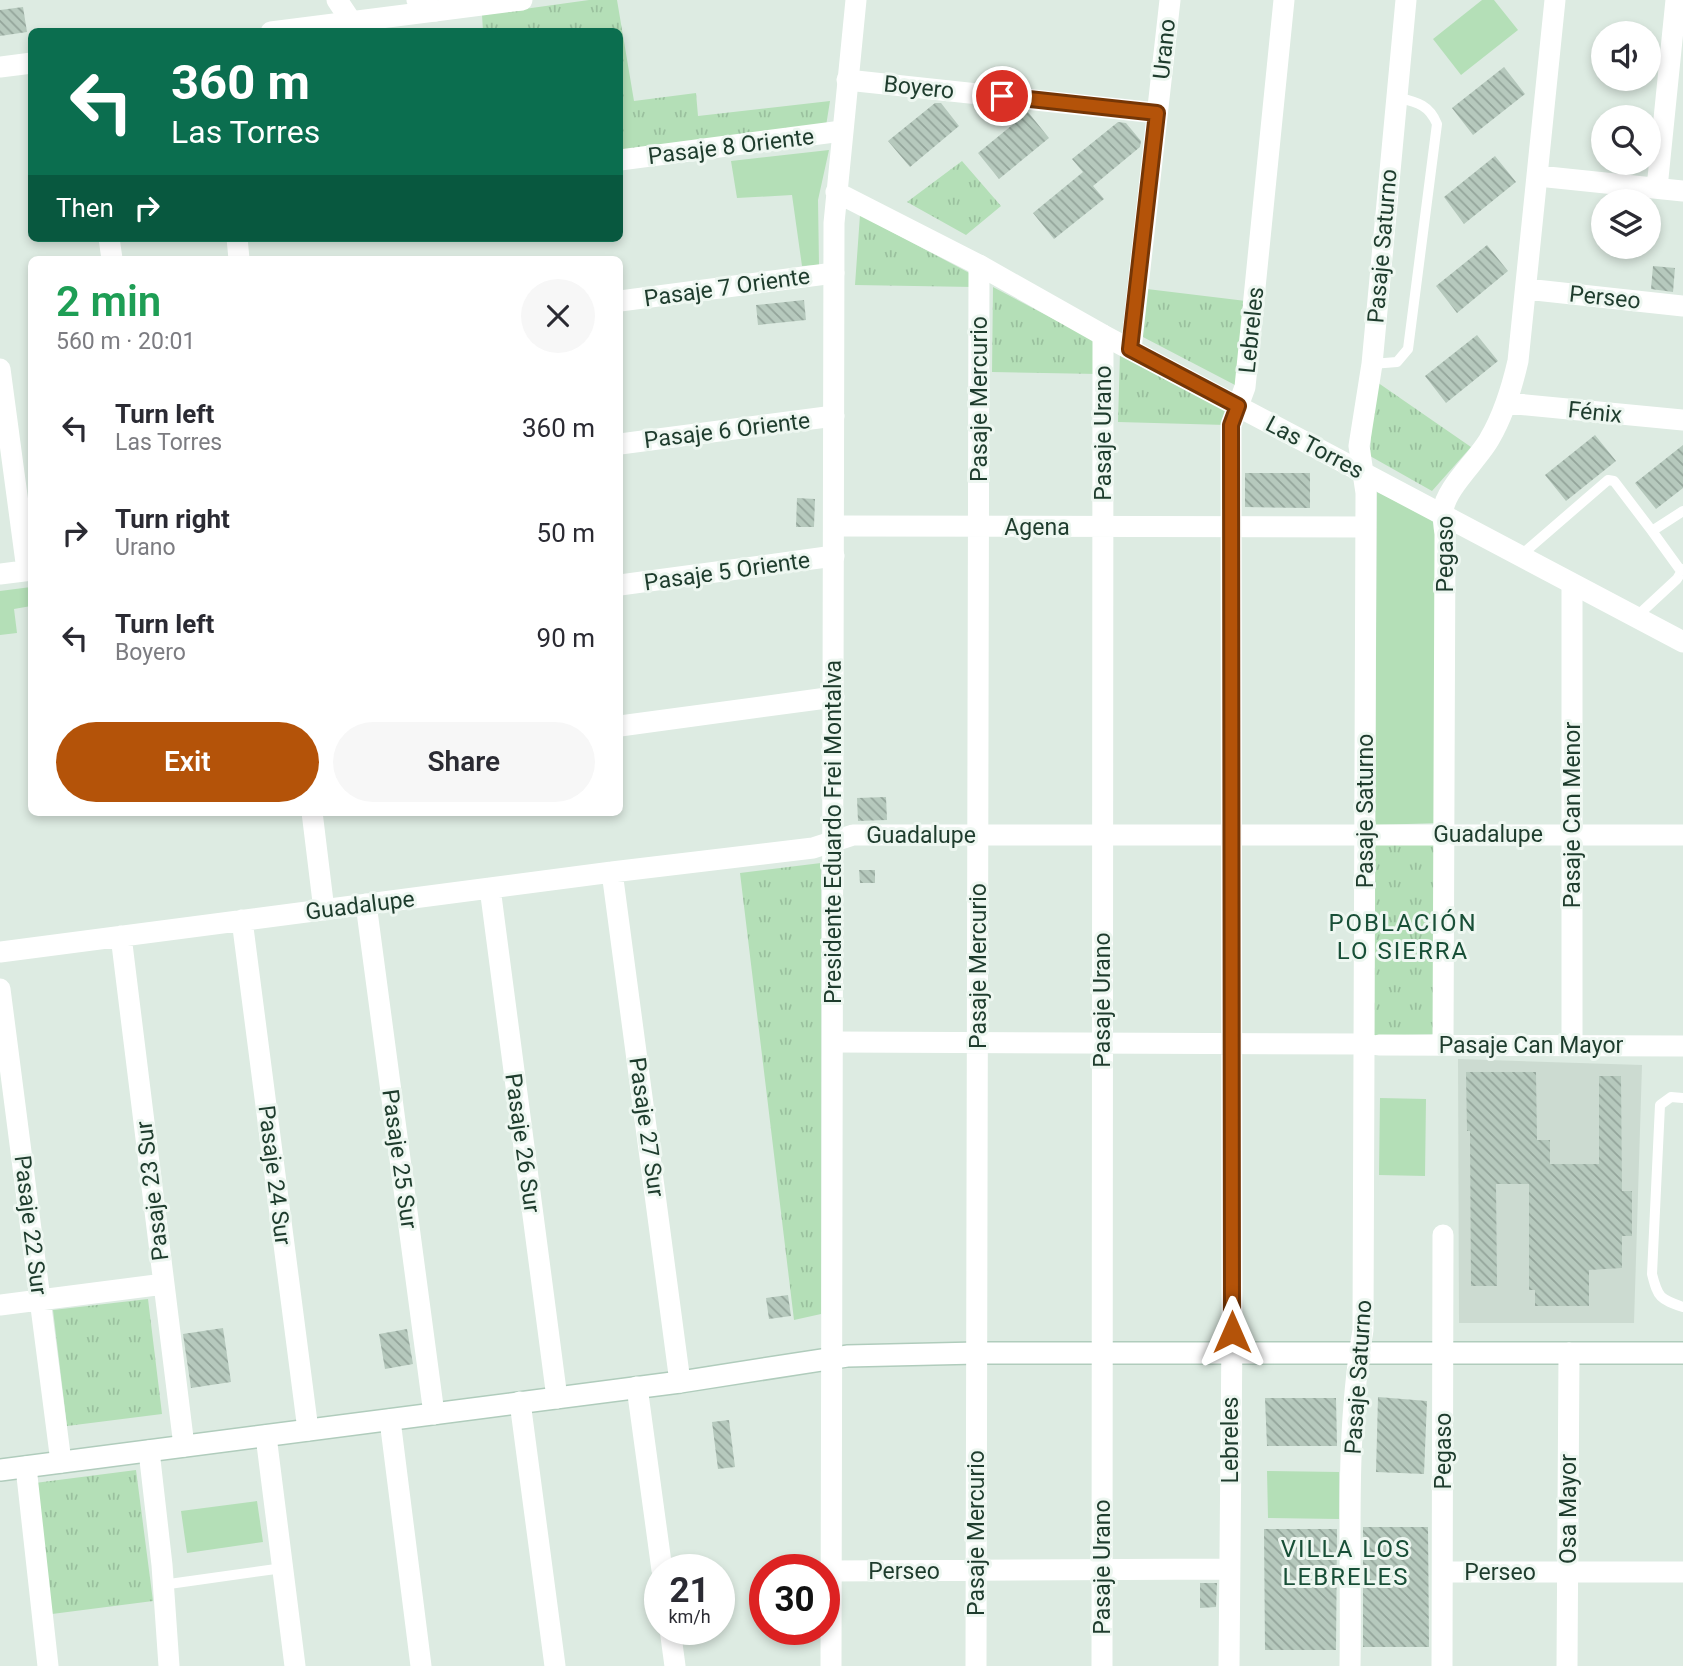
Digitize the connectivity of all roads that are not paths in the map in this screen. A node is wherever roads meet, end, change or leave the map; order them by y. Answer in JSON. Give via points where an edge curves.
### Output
{"nodes":[{"id":1,"x":337,"y":0,"type":"edge"},
{"id":2,"x":522,"y":0,"type":"edge"},
{"id":3,"x":856,"y":0,"type":"edge"},
{"id":4,"x":1170,"y":0,"type":"edge"},
{"id":5,"x":1284,"y":0,"type":"edge"},
{"id":6,"x":1406,"y":0,"type":"edge"},
{"id":7,"x":1555,"y":0,"type":"edge"},
{"id":8,"x":1676,"y":0,"type":"edge"},
{"id":9,"x":426,"y":5,"type":"edge"},
{"id":10,"x":351,"y":21,"type":"junction"},
{"id":11,"x":300,"y":28,"type":"edge"},
{"id":12,"x":28,"y":63,"type":"edge"},
{"id":13,"x":0,"y":67,"type":"edge"},
{"id":14,"x":847,"y":80,"type":"junction"},
{"id":15,"x":1396,"y":97,"type":"junction"},
{"id":16,"x":1157,"y":113,"type":"junction"},
{"id":17,"x":842,"y":131,"type":"junction"},
{"id":18,"x":623,"y":160,"type":"edge"},
{"id":19,"x":1538,"y":176,"type":"junction"},
{"id":20,"x":1657,"y":188,"type":"junction"},
{"id":21,"x":1683,"y":191,"type":"edge"},
{"id":22,"x":836,"y":192,"type":"junction"},
{"id":23,"x":979,"y":265,"type":"junction"},
{"id":24,"x":834,"y":273,"type":"junction"},
{"id":25,"x":1526,"y":289,"type":"junction"},
{"id":26,"x":623,"y":301,"type":"edge"},
{"id":27,"x":1683,"y":306,"type":"edge"},
{"id":28,"x":1103,"y":335,"type":"junction"},
{"id":29,"x":1130,"y":349,"type":"junction"},
{"id":30,"x":1371,"y":364,"type":"junction"},
{"id":31,"x":0,"y":369,"type":"edge"},
{"id":32,"x":1506,"y":403,"type":"junction"},
{"id":33,"x":1238,"y":406,"type":"junction"},
{"id":34,"x":834,"y":416,"type":"junction"},
{"id":35,"x":1683,"y":420,"type":"edge"},
{"id":36,"x":623,"y":444,"type":"edge"},
{"id":37,"x":1362,"y":472,"type":"junction"},
{"id":38,"x":1683,"y":512,"type":"edge"},
{"id":39,"x":1443,"y":513,"type":"junction"},
{"id":40,"x":834,"y":526,"type":"junction"},
{"id":41,"x":979,"y":527,"type":"junction"},
{"id":42,"x":1103,"y":527,"type":"junction"},
{"id":43,"x":1232,"y":527,"type":"junction"},
{"id":44,"x":1366,"y":527,"type":"junction"},
{"id":45,"x":1653,"y":531,"type":"junction"},
{"id":46,"x":1520,"y":555,"type":"junction"},
{"id":47,"x":834,"y":556,"type":"junction"},
{"id":48,"x":28,"y":563,"type":"edge"},
{"id":49,"x":28,"y":570,"type":"edge"},
{"id":50,"x":1682,"y":570,"type":"edge"},
{"id":51,"x":0,"y":574,"type":"edge"},
{"id":52,"x":1572,"y":584,"type":"junction"},
{"id":53,"x":623,"y":585,"type":"edge"},
{"id":54,"x":1635,"y":618,"type":"junction"},
{"id":55,"x":1683,"y":642,"type":"edge"},
{"id":56,"x":834,"y":697,"type":"junction"},
{"id":57,"x":623,"y":726,"type":"edge"},
{"id":58,"x":312,"y":816,"type":"edge"},
{"id":59,"x":1231,"y":834,"type":"junction"},
{"id":60,"x":1365,"y":834,"type":"junction"},
{"id":61,"x":1444,"y":834,"type":"junction"},
{"id":62,"x":978,"y":835,"type":"junction"},
{"id":63,"x":1103,"y":835,"type":"junction"},
{"id":64,"x":1572,"y":835,"type":"junction"},
{"id":65,"x":1683,"y":835,"type":"edge"},
{"id":66,"x":834,"y":841,"type":"junction"},
{"id":67,"x":612,"y":872,"type":"junction"},
{"id":68,"x":490,"y":888,"type":"junction"},
{"id":69,"x":366,"y":904,"type":"junction"},
{"id":70,"x":324,"y":910,"type":"junction"},
{"id":71,"x":242,"y":920,"type":"junction"},
{"id":72,"x":121,"y":936,"type":"junction"},
{"id":73,"x":0,"y":952,"type":"edge"},
{"id":74,"x":0,"y":989,"type":"edge"},
{"id":75,"x":833,"y":1042,"type":"junction"},
{"id":76,"x":978,"y":1042,"type":"junction"},
{"id":77,"x":1102,"y":1043,"type":"junction"},
{"id":78,"x":1231,"y":1044,"type":"junction"},
{"id":79,"x":1372,"y":1045,"type":"junction"},
{"id":80,"x":1443,"y":1045,"type":"junction"},
{"id":81,"x":1572,"y":1045,"type":"junction"},
{"id":82,"x":1683,"y":1046,"type":"edge"},
{"id":83,"x":1683,"y":1098,"type":"edge"},
{"id":84,"x":1443,"y":1235,"type":"dead end"},
{"id":85,"x":164,"y":1284,"type":"junction"},
{"id":86,"x":41,"y":1299,"type":"junction"},
{"id":87,"x":0,"y":1304,"type":"edge"},
{"id":88,"x":1683,"y":1307,"type":"edge"},
{"id":89,"x":1359,"y":1352,"type":"junction"},
{"id":90,"x":977,"y":1353,"type":"junction"},
{"id":91,"x":1102,"y":1353,"type":"junction"},
{"id":92,"x":1230,"y":1353,"type":"junction"},
{"id":93,"x":1443,"y":1353,"type":"junction"},
{"id":94,"x":1569,"y":1353,"type":"junction"},
{"id":95,"x":1683,"y":1353,"type":"edge"},
{"id":96,"x":832,"y":1357,"type":"junction"},
{"id":97,"x":680,"y":1382,"type":"junction"},
{"id":98,"x":638,"y":1387,"type":"junction"},
{"id":99,"x":557,"y":1398,"type":"junction"},
{"id":100,"x":520,"y":1402,"type":"junction"},
{"id":101,"x":434,"y":1414,"type":"junction"},
{"id":102,"x":390,"y":1420,"type":"junction"},
{"id":103,"x":308,"y":1430,"type":"junction"},
{"id":104,"x":266,"y":1436,"type":"junction"},
{"id":105,"x":184,"y":1446,"type":"junction"},
{"id":106,"x":149,"y":1451,"type":"junction"},
{"id":107,"x":61,"y":1462,"type":"junction"},
{"id":108,"x":26,"y":1467,"type":"junction"},
{"id":109,"x":0,"y":1470,"type":"edge"},
{"id":110,"x":660,"y":1554,"type":"edge"},
{"id":111,"x":831,"y":1554,"type":"edge"},
{"id":112,"x":283,"y":1568,"type":"junction"},
{"id":113,"x":1230,"y":1569,"type":"junction"},
{"id":114,"x":976,"y":1570,"type":"junction"},
{"id":115,"x":1102,"y":1570,"type":"junction"},
{"id":116,"x":840,"y":1571,"type":"edge"},
{"id":117,"x":1443,"y":1572,"type":"junction"},
{"id":118,"x":1568,"y":1572,"type":"junction"},
{"id":119,"x":1683,"y":1572,"type":"edge"},
{"id":120,"x":162,"y":1585,"type":"junction"},
{"id":121,"x":672,"y":1645,"type":"edge"},
{"id":122,"x":831,"y":1645,"type":"edge"},
{"id":123,"x":48,"y":1666,"type":"edge"},
{"id":124,"x":169,"y":1666,"type":"edge"},
{"id":125,"x":295,"y":1666,"type":"edge"},
{"id":126,"x":421,"y":1666,"type":"edge"},
{"id":127,"x":555,"y":1666,"type":"edge"},
{"id":128,"x":675,"y":1666,"type":"edge"},
{"id":129,"x":831,"y":1666,"type":"edge"},
{"id":130,"x":976,"y":1666,"type":"edge"},
{"id":131,"x":1102,"y":1666,"type":"edge"},
{"id":132,"x":1229,"y":1666,"type":"edge"},
{"id":133,"x":1350,"y":1666,"type":"edge"},
{"id":134,"x":1443,"y":1666,"type":"edge"},
{"id":135,"x":1567,"y":1666,"type":"edge"}],
"edges":[{"from":1,"to":10,"type":"street"},
{"from":2,"to":9,"type":"street"},
{"from":3,"to":14,"type":"street","name":"Presidente Eduardo Frei Montalva"},
{"from":4,"to":16,"type":"street","name":"Urano"},
{"from":5,"to":33,"type":"street","name":"Lebreles","via":[[1245,387]]},
{"from":6,"to":15,"type":"street","name":"Pasaje Saturno"},
{"from":7,"to":19,"type":"street","name":"Pegaso"},
{"from":8,"to":20,"type":"street"},
{"from":9,"to":10,"type":"street"},
{"from":10,"to":11,"type":"street"},
{"from":12,"to":13,"type":"street"},
{"from":14,"to":16,"type":"street","name":"Boyero"},
{"from":14,"to":17,"type":"street","name":"Presidente Eduardo Frei Montalva"},
{"from":15,"to":30,"type":"street","name":"Pasaje Saturno"},
{"from":15,"to":30,"type":"lane","via":[[1423,104],[1437,124],[1408,349],[1397,362]]},
{"from":16,"to":29,"type":"street","name":"Urano"},
{"from":17,"to":18,"type":"street","name":"Pasaje 8 Oriente"},
{"from":17,"to":22,"type":"street","name":"Presidente Eduardo Frei Montalva"},
{"from":19,"to":20,"type":"street"},
{"from":19,"to":25,"type":"street","name":"Pegaso"},
{"from":20,"to":21,"type":"street"},
{"from":22,"to":23,"type":"street","name":"Las Torres"},
{"from":22,"to":24,"type":"street","name":"Presidente Eduardo Frei Montalva"},
{"from":23,"to":28,"type":"street","name":"Las Torres"},
{"from":23,"to":41,"type":"street","name":"Pasaje Mercurio"},
{"from":24,"to":26,"type":"street","name":"Pasaje 7 Oriente"},
{"from":24,"to":34,"type":"street","name":"Presidente Eduardo Frei Montalva"},
{"from":25,"to":27,"type":"street","name":"Perseo"},
{"from":25,"to":32,"type":"street","name":"Pegaso","via":[[1518,360]]},
{"from":28,"to":29,"type":"street","name":"Las Torres"},
{"from":28,"to":42,"type":"street","name":"Pasaje Urano"},
{"from":29,"to":33,"type":"street","name":"Las Torres"},
{"from":30,"to":37,"type":"street","name":"Pasaje Saturno","via":[[1359,446]]},
{"from":31,"to":48,"type":"street"},
{"from":32,"to":35,"type":"street","name":"Fénix"},
{"from":32,"to":39,"type":"street","name":"Pegaso","via":[[1490,438],[1449,494]]},
{"from":33,"to":37,"type":"street","name":"Las Torres"},
{"from":33,"to":43,"type":"street","name":"Lebreles","via":[[1231,425]]},
{"from":34,"to":36,"type":"street","name":"Pasaje 6 Oriente"},
{"from":34,"to":40,"type":"street","name":"Presidente Eduardo Frei Montalva"},
{"from":37,"to":39,"type":"street","name":"Las Torres"},
{"from":37,"to":44,"type":"street","name":"Pasaje Saturno"},
{"from":38,"to":45,"type":"lane"},
{"from":39,"to":46,"type":"street","name":"Las Torres"},
{"from":39,"to":61,"type":"street","name":"Pegaso"},
{"from":40,"to":41,"type":"street","name":"Agena"},
{"from":40,"to":47,"type":"street","name":"Presidente Eduardo Frei Montalva"},
{"from":41,"to":42,"type":"street","name":"Agena"},
{"from":41,"to":62,"type":"street","name":"Pasaje Mercurio"},
{"from":42,"to":43,"type":"street","name":"Agena"},
{"from":42,"to":63,"type":"street","name":"Pasaje Urano"},
{"from":43,"to":44,"type":"street","name":"Agena"},
{"from":43,"to":59,"type":"street","name":"Lebreles"},
{"from":44,"to":60,"type":"street","name":"Pasaje Saturno"},
{"from":45,"to":46,"type":"lane","via":[[1614,481],[1608,480]]},
{"from":45,"to":50,"type":"lane"},
{"from":46,"to":52,"type":"street","name":"Las Torres"},
{"from":47,"to":53,"type":"street","name":"Pasaje 5 Oriente"},
{"from":47,"to":56,"type":"street","name":"Presidente Eduardo Frei Montalva"},
{"from":49,"to":51,"type":"street"},
{"from":50,"to":54,"type":"lane"},
{"from":52,"to":54,"type":"street","name":"Las Torres"},
{"from":52,"to":64,"type":"street","name":"Pasaje Can Menor"},
{"from":54,"to":55,"type":"street","name":"Las Torres"},
{"from":56,"to":57,"type":"street"},
{"from":56,"to":66,"type":"street","name":"Presidente Eduardo Frei Montalva"},
{"from":58,"to":70,"type":"street"},
{"from":59,"to":60,"type":"street","name":"Guadalupe"},
{"from":59,"to":63,"type":"street","name":"Guadalupe"},
{"from":59,"to":78,"type":"street","name":"Lebreles"},
{"from":60,"to":61,"type":"street","name":"Guadalupe"},
{"from":60,"to":79,"type":"street","name":"Pasaje Saturno"},
{"from":61,"to":64,"type":"street","name":"Guadalupe"},
{"from":61,"to":80,"type":"street","name":"Pegaso"},
{"from":62,"to":63,"type":"street","name":"Guadalupe"},
{"from":62,"to":66,"type":"street","name":"Guadalupe","via":[[853,835]]},
{"from":62,"to":76,"type":"street","name":"Pasaje Mercurio"},
{"from":63,"to":77,"type":"street","name":"Pasaje Urano"},
{"from":64,"to":65,"type":"street","name":"Guadalupe"},
{"from":64,"to":81,"type":"street","name":"Pasaje Can Menor"},
{"from":66,"to":67,"type":"street","name":"Guadalupe","via":[[813,848]]},
{"from":66,"to":75,"type":"street","name":"Presidente Eduardo Frei Montalva"},
{"from":67,"to":68,"type":"street","name":"Guadalupe"},
{"from":67,"to":97,"type":"street","name":"Pasaje 27 Sur"},
{"from":68,"to":69,"type":"street","name":"Guadalupe"},
{"from":68,"to":99,"type":"street","name":"Pasaje 26 Sur"},
{"from":69,"to":70,"type":"street","name":"Guadalupe"},
{"from":69,"to":101,"type":"street","name":"Pasaje 25 Sur"},
{"from":70,"to":71,"type":"street","name":"Guadalupe"},
{"from":71,"to":72,"type":"street","name":"Guadalupe"},
{"from":71,"to":103,"type":"street","name":"Pasaje 24 Sur"},
{"from":72,"to":73,"type":"street","name":"Guadalupe"},
{"from":72,"to":85,"type":"street","name":"Pasaje 23 Sur"},
{"from":74,"to":86,"type":"street","name":"Pasaje 22 Sur"},
{"from":75,"to":76,"type":"street","name":"Pasaje Can Mayor"},
{"from":75,"to":96,"type":"street","name":"Presidente Eduardo Frei Montalva"},
{"from":76,"to":77,"type":"street","name":"Pasaje Can Mayor"},
{"from":76,"to":90,"type":"street","name":"Pasaje Mercurio"},
{"from":77,"to":78,"type":"street","name":"Pasaje Can Mayor"},
{"from":77,"to":91,"type":"street","name":"Pasaje Urano"},
{"from":78,"to":79,"type":"street","name":"Pasaje Can Mayor"},
{"from":78,"to":92,"type":"street","name":"Lebreles"},
{"from":79,"to":80,"type":"street","name":"Pasaje Can Mayor"},
{"from":79,"to":89,"type":"street","name":"Pasaje Saturno"},
{"from":80,"to":81,"type":"street","name":"Pasaje Can Mayor"},
{"from":81,"to":82,"type":"street","name":"Pasaje Can Mayor"},
{"from":83,"to":88,"type":"lane","via":[[1671,1097],[1660,1105],[1652,1274],[1662,1300]]},
{"from":84,"to":93,"type":"street","name":"Pegaso"},
{"from":85,"to":86,"type":"street"},
{"from":85,"to":105,"type":"street","name":"Pasaje 23 Sur"},
{"from":86,"to":87,"type":"street"},
{"from":86,"to":107,"type":"street","name":"Pasaje 22 Sur"},
{"from":89,"to":92,"type":"street"},
{"from":89,"to":93,"type":"street"},
{"from":89,"to":133,"type":"street","name":"Pasaje Saturno","via":[[1352,1442]]},
{"from":90,"to":91,"type":"street"},
{"from":90,"to":96,"type":"street"},
{"from":90,"to":114,"type":"street","name":"Pasaje Mercurio"},
{"from":91,"to":92,"type":"street"},
{"from":91,"to":115,"type":"street","name":"Pasaje Urano"},
{"from":92,"to":113,"type":"street","name":"Lebreles"},
{"from":93,"to":94,"type":"street"},
{"from":93,"to":117,"type":"street","name":"Pegaso"},
{"from":94,"to":95,"type":"street"},
{"from":94,"to":118,"type":"street","name":"Osa Mayor"},
{"from":96,"to":97,"type":"street"},
{"from":96,"to":111,"type":"street","name":"Presidente Eduardo Frei Montalva"},
{"from":97,"to":98,"type":"street"},
{"from":98,"to":99,"type":"street"},
{"from":98,"to":110,"type":"street"},
{"from":99,"to":100,"type":"street"},
{"from":100,"to":101,"type":"street"},
{"from":100,"to":127,"type":"street"},
{"from":101,"to":102,"type":"street"},
{"from":102,"to":103,"type":"street"},
{"from":102,"to":126,"type":"street"},
{"from":103,"to":104,"type":"street"},
{"from":104,"to":105,"type":"street"},
{"from":104,"to":112,"type":"street"},
{"from":105,"to":106,"type":"street"},
{"from":106,"to":107,"type":"street"},
{"from":106,"to":120,"type":"street"},
{"from":107,"to":108,"type":"street"},
{"from":108,"to":109,"type":"street"},
{"from":108,"to":123,"type":"street"},
{"from":112,"to":120,"type":"lane"},
{"from":112,"to":125,"type":"street"},
{"from":113,"to":115,"type":"street","name":"Perseo"},
{"from":113,"to":132,"type":"street","name":"Lebreles"},
{"from":114,"to":115,"type":"street","name":"Perseo"},
{"from":114,"to":116,"type":"street","name":"Perseo"},
{"from":114,"to":130,"type":"street","name":"Pasaje Mercurio"},
{"from":115,"to":131,"type":"street","name":"Pasaje Urano"},
{"from":117,"to":118,"type":"street","name":"Perseo"},
{"from":117,"to":134,"type":"street","name":"Pegaso"},
{"from":118,"to":119,"type":"street","name":"Perseo"},
{"from":118,"to":135,"type":"street","name":"Osa Mayor"},
{"from":120,"to":124,"type":"street"},
{"from":121,"to":128,"type":"street"},
{"from":122,"to":129,"type":"street","name":"Presidente Eduardo Frei Montalva"}]}
